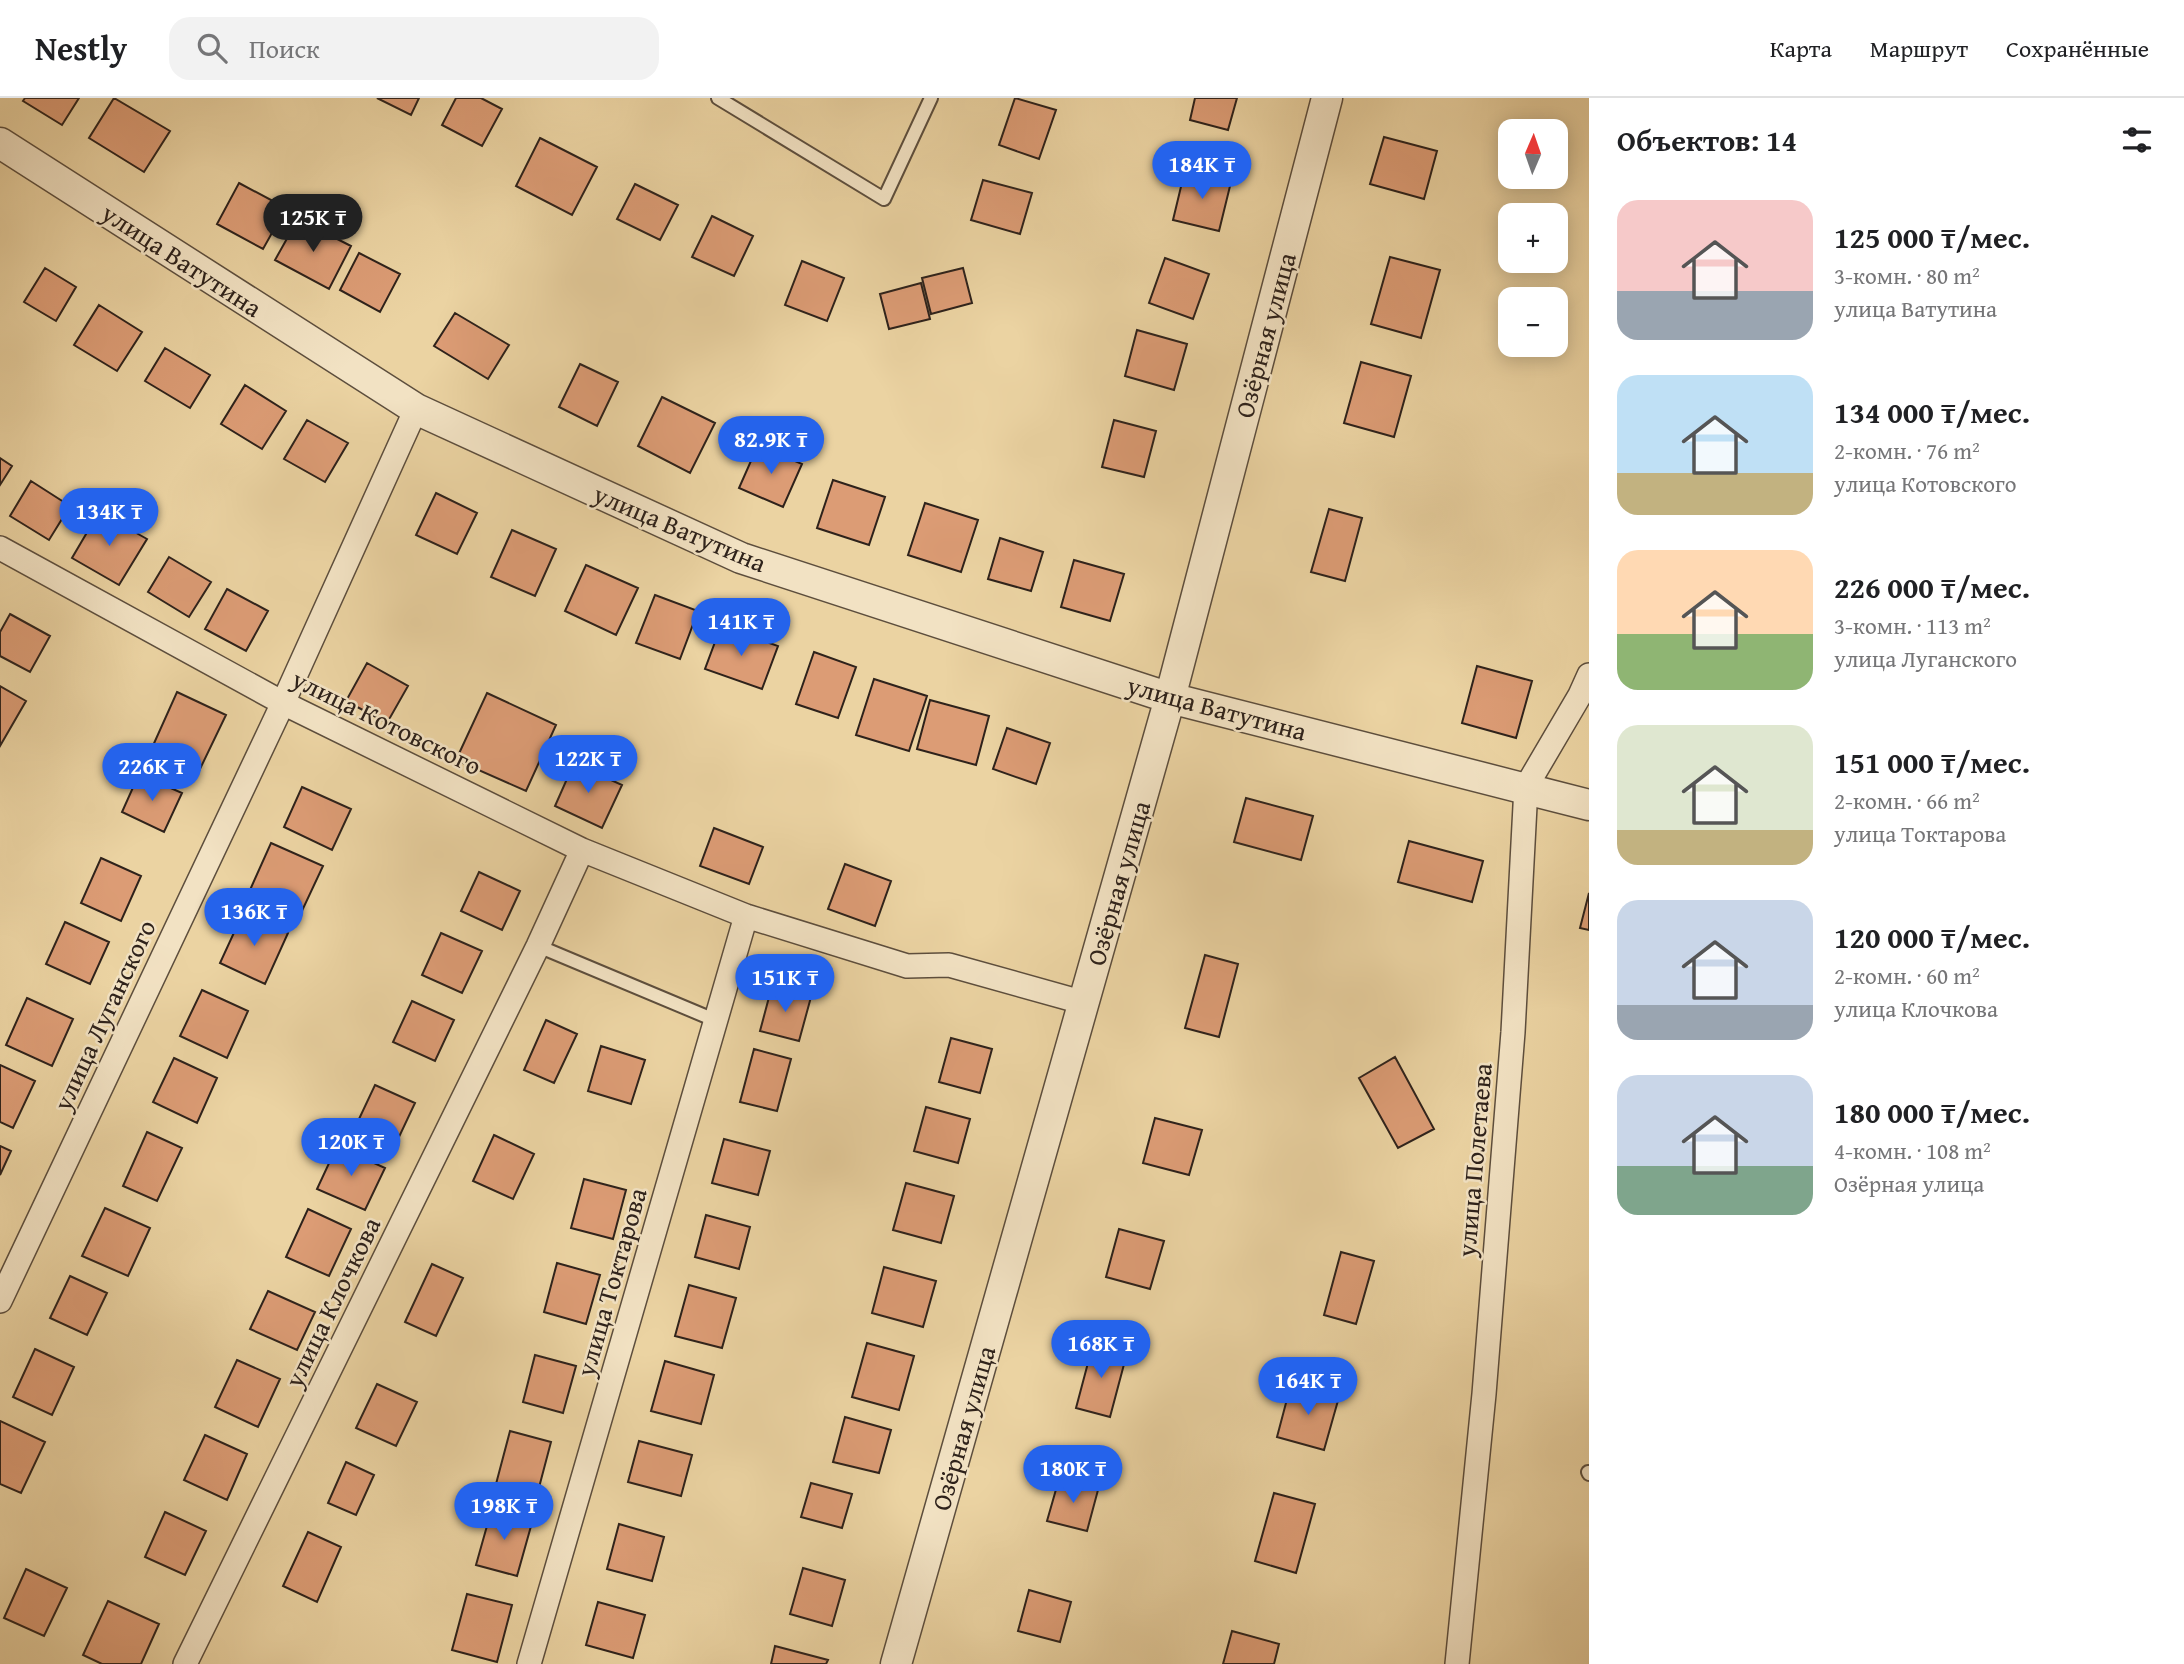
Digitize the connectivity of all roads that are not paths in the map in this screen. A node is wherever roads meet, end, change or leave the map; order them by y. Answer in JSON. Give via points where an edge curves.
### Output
{"nodes":[{"id":1,"x":718,"y":98,"type":"edge"},
{"id":2,"x":931,"y":98,"type":"edge"},
{"id":3,"x":1326,"y":98,"type":"edge"},
{"id":4,"x":2,"y":148,"type":"edge"},
{"id":5,"x":416,"y":409,"type":"junction"},
{"id":6,"x":0,"y":548,"type":"edge"},
{"id":7,"x":1589,"y":675,"type":"edge"},
{"id":8,"x":1170,"y":698,"type":"junction"},
{"id":9,"x":283,"y":703,"type":"junction"},
{"id":10,"x":1526,"y":787,"type":"junction"},
{"id":11,"x":1589,"y":805,"type":"edge"},
{"id":12,"x":582,"y":850,"type":"junction"},
{"id":13,"x":747,"y":916,"type":"junction"},
{"id":14,"x":538,"y":946,"type":"junction"},
{"id":15,"x":1085,"y":1003,"type":"junction"},
{"id":16,"x":717,"y":1021,"type":"junction"},
{"id":17,"x":0,"y":1301,"type":"edge"},
{"id":18,"x":185,"y":1664,"type":"edge"},
{"id":19,"x":529,"y":1664,"type":"edge"},
{"id":20,"x":896,"y":1664,"type":"edge"},
{"id":21,"x":1457,"y":1664,"type":"edge"}],
"edges":[{"from":1,"to":2,"type":"lane","via":[[884,200]]},
{"from":3,"to":8,"type":"street","name":"Озёрная улица"},
{"from":4,"to":5,"type":"street","name":"улица Ватутина"},
{"from":5,"to":8,"type":"street","name":"улица Ватутина","via":[[741,558]]},
{"from":5,"to":9,"type":"street","name":"улица Луганского"},
{"from":6,"to":9,"type":"street","name":"улица Котовского"},
{"from":7,"to":10,"type":"street","name":"улица Полетаева"},
{"from":8,"to":10,"type":"street","name":"улица Ватутина"},
{"from":8,"to":15,"type":"street","name":"Озёрная улица"},
{"from":9,"to":12,"type":"street","name":"улица Котовского"},
{"from":9,"to":17,"type":"street","name":"улица Луганского"},
{"from":10,"to":11,"type":"street","name":"улица Ватутина"},
{"from":10,"to":21,"type":"street","name":"улица Полетаева","via":[[1511,1059]]},
{"from":12,"to":13,"type":"street","name":"улица Котовского"},
{"from":12,"to":14,"type":"street","name":"улица Клочкова"},
{"from":13,"to":15,"type":"street","name":"улица Котовского","via":[[907,967],[949,965]]},
{"from":13,"to":16,"type":"street","name":"улица Токтарова"},
{"from":14,"to":16,"type":"lane"},
{"from":14,"to":18,"type":"street","name":"улица Клочкова"},
{"from":15,"to":20,"type":"street","name":"Озёрная улица"},
{"from":16,"to":19,"type":"street","name":"улица Токтарова"}]}
